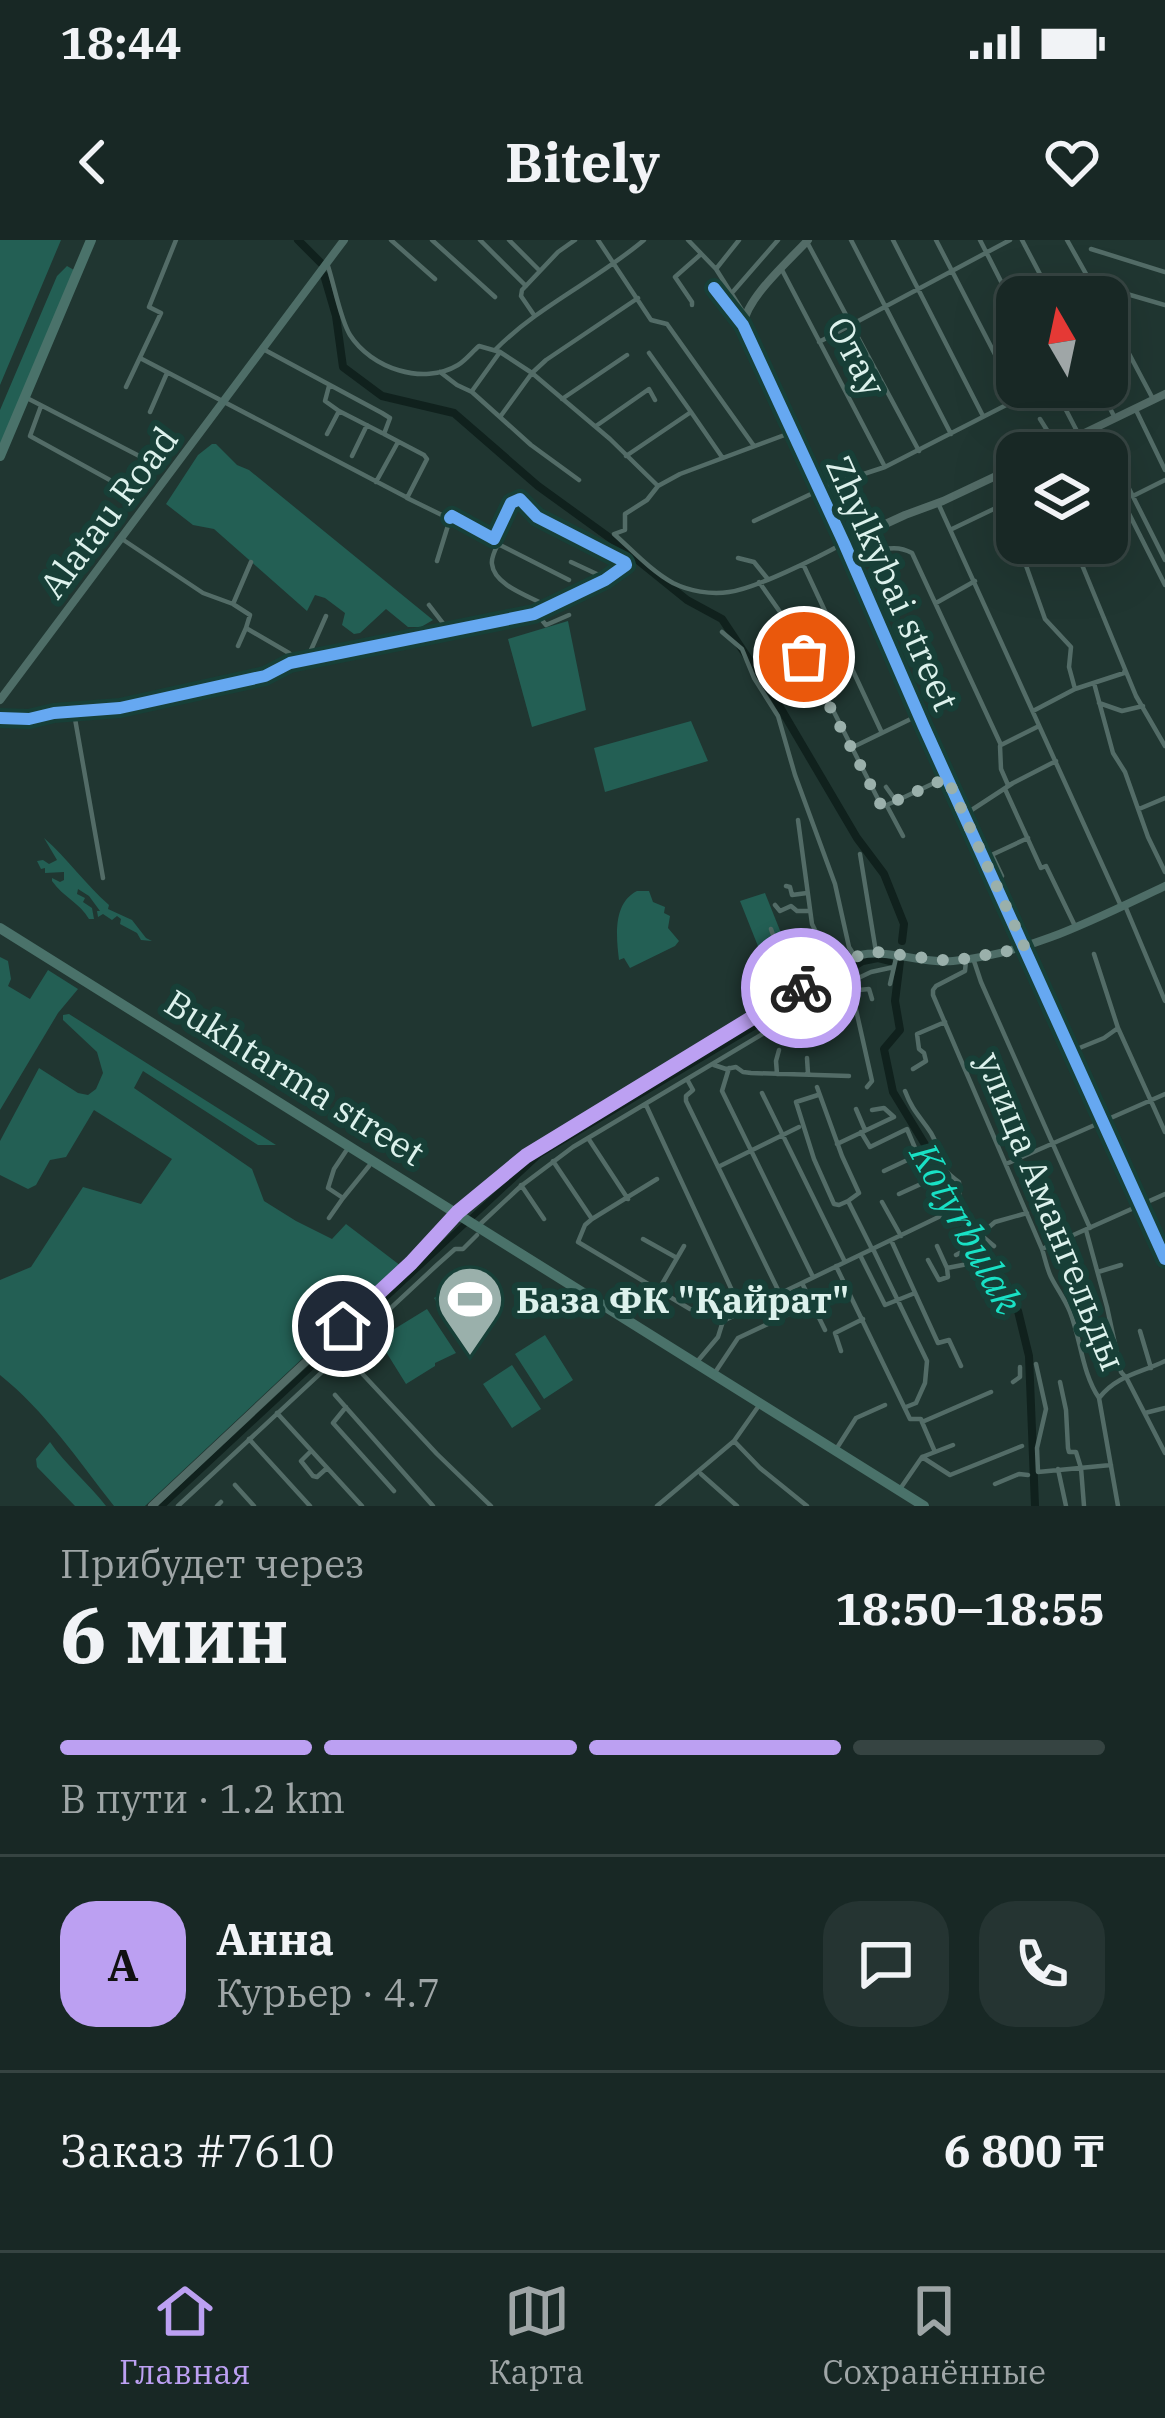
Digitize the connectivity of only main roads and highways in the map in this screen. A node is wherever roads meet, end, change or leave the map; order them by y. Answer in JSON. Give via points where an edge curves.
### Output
{"nodes":[{"id":1,"x":91,"y":240,"type":"edge"},
{"id":2,"x":344,"y":240,"type":"edge"},
{"id":3,"x":0,"y":456,"type":"edge"},
{"id":4,"x":0,"y":700,"type":"edge"},
{"id":5,"x":1165,"y":886,"type":"edge"},
{"id":6,"x":3,"y":934,"type":"edge"},
{"id":7,"x":323,"y":1134,"type":"junction"},
{"id":8,"x":393,"y":1177,"type":"junction"},
{"id":9,"x":466,"y":1223,"type":"junction"},
{"id":10,"x":672,"y":1352,"type":"junction"},
{"id":11,"x":712,"y":1377,"type":"junction"},
{"id":12,"x":758,"y":1406,"type":"junction"},
{"id":13,"x":913,"y":1506,"type":"edge"},
{"id":14,"x":924,"y":1506,"type":"edge"}],
"edges":[{"from":1,"to":3,"type":"main road"},
{"from":2,"to":4,"type":"main road","name":"Alatau Road"},
{"from":5,"to":9,"type":"main road","via":[[1025,948],[937,961],[857,956],[526,1156]]},
{"from":6,"to":7,"type":"main road","name":"Bukhtarma street"},
{"from":7,"to":8,"type":"main road","name":"Bukhtarma street"},
{"from":7,"to":8,"type":"main road","name":"Bukhtarma street"},
{"from":8,"to":9,"type":"main road","name":"Bukhtarma street"},
{"from":9,"to":10,"type":"main road","name":"Bukhtarma street"},
{"from":10,"to":11,"type":"main road","name":"Bukhtarma street"},
{"from":10,"to":11,"type":"main road","name":"Bukhtarma street"},
{"from":11,"to":12,"type":"main road","name":"Bukhtarma street"},
{"from":12,"to":13,"type":"main road","name":"Bukhtarma street"},
{"from":12,"to":14,"type":"main road","name":"Bukhtarma street"}]}
